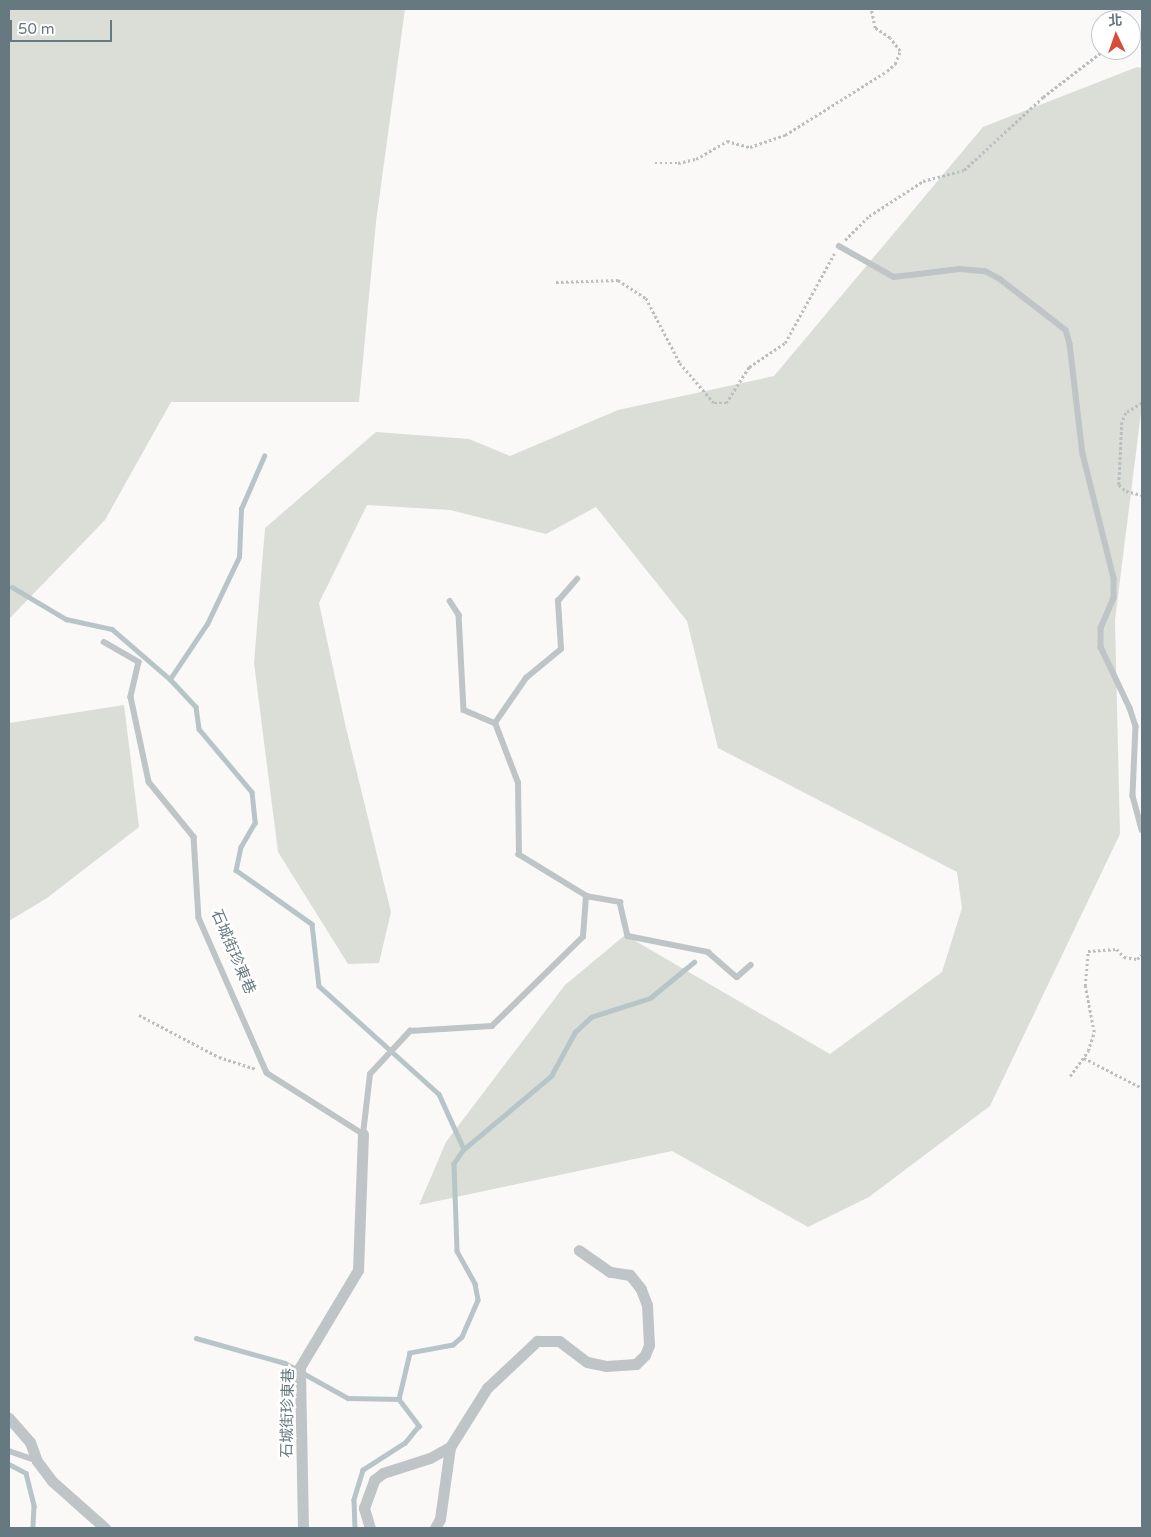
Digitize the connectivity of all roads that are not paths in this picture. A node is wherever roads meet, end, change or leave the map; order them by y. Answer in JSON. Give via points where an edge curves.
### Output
{"nodes":[{"id":1,"x":839,"y":246,"type":"road end"},
{"id":2,"x":577,"y":578,"type":"dead end"},
{"id":3,"x":450,"y":601,"type":"dead end"},
{"id":4,"x":104,"y":642,"type":"dead end"},
{"id":5,"x":495,"y":723,"type":"junction"},
{"id":6,"x":1142,"y":830,"type":"edge"},
{"id":7,"x":586,"y":896,"type":"junction"},
{"id":8,"x":751,"y":965,"type":"dead end"},
{"id":9,"x":363,"y":1134,"type":"junction"},
{"id":10,"x":579,"y":1250,"type":"dead end"},
{"id":11,"x":9,"y":1418,"type":"edge"},
{"id":12,"x":450,"y":1447,"type":"junction"},
{"id":13,"x":9,"y":1451,"type":"edge"},
{"id":14,"x":37,"y":1461,"type":"junction"},
{"id":15,"x":105,"y":1528,"type":"edge"},
{"id":16,"x":303,"y":1528,"type":"edge"},
{"id":17,"x":370,"y":1528,"type":"edge"},
{"id":18,"x":435,"y":1528,"type":"edge"}],
"edges":[{"from":1,"to":6,"type":"lane","via":[[894,277],[960,269],[985,271],[1008,284],[1066,330],[1083,454],[1114,578],[1114,598],[1101,628],[1100,647],[1136,726],[1133,796]]},
{"from":2,"to":5,"type":"lane","via":[[558,600],[561,648],[526,678]]},
{"from":3,"to":5,"type":"lane","via":[[459,615],[464,710]]},
{"from":4,"to":9,"type":"lane","name":"石城街珍東巷","via":[[139,662],[131,696],[149,782],[194,837],[199,918],[267,1073]]},
{"from":5,"to":7,"type":"lane","via":[[518,783],[519,855]]},
{"from":7,"to":8,"type":"lane","via":[[620,902],[628,936],[708,952],[737,977]]},
{"from":7,"to":9,"type":"lane","name":"石城街珍東巷","via":[[583,937],[492,1026],[410,1031],[370,1074]]},
{"from":9,"to":16,"type":"street","name":"石城街珍東巷","via":[[358,1270],[300,1367]]},
{"from":10,"to":12,"type":"street","via":[[610,1272],[630,1275],[641,1289],[647,1305],[649,1345],[645,1355],[636,1364],[606,1366],[587,1362],[560,1341],[537,1341],[487,1388]]},
{"from":11,"to":14,"type":"street","via":[[30,1442]]},
{"from":12,"to":17,"type":"street","via":[[374,1480],[364,1508]]},
{"from":12,"to":18,"type":"street","via":[[440,1519]]},
{"from":13,"to":14,"type":"lane"},
{"from":14,"to":15,"type":"street","via":[[52,1481]]}]}
